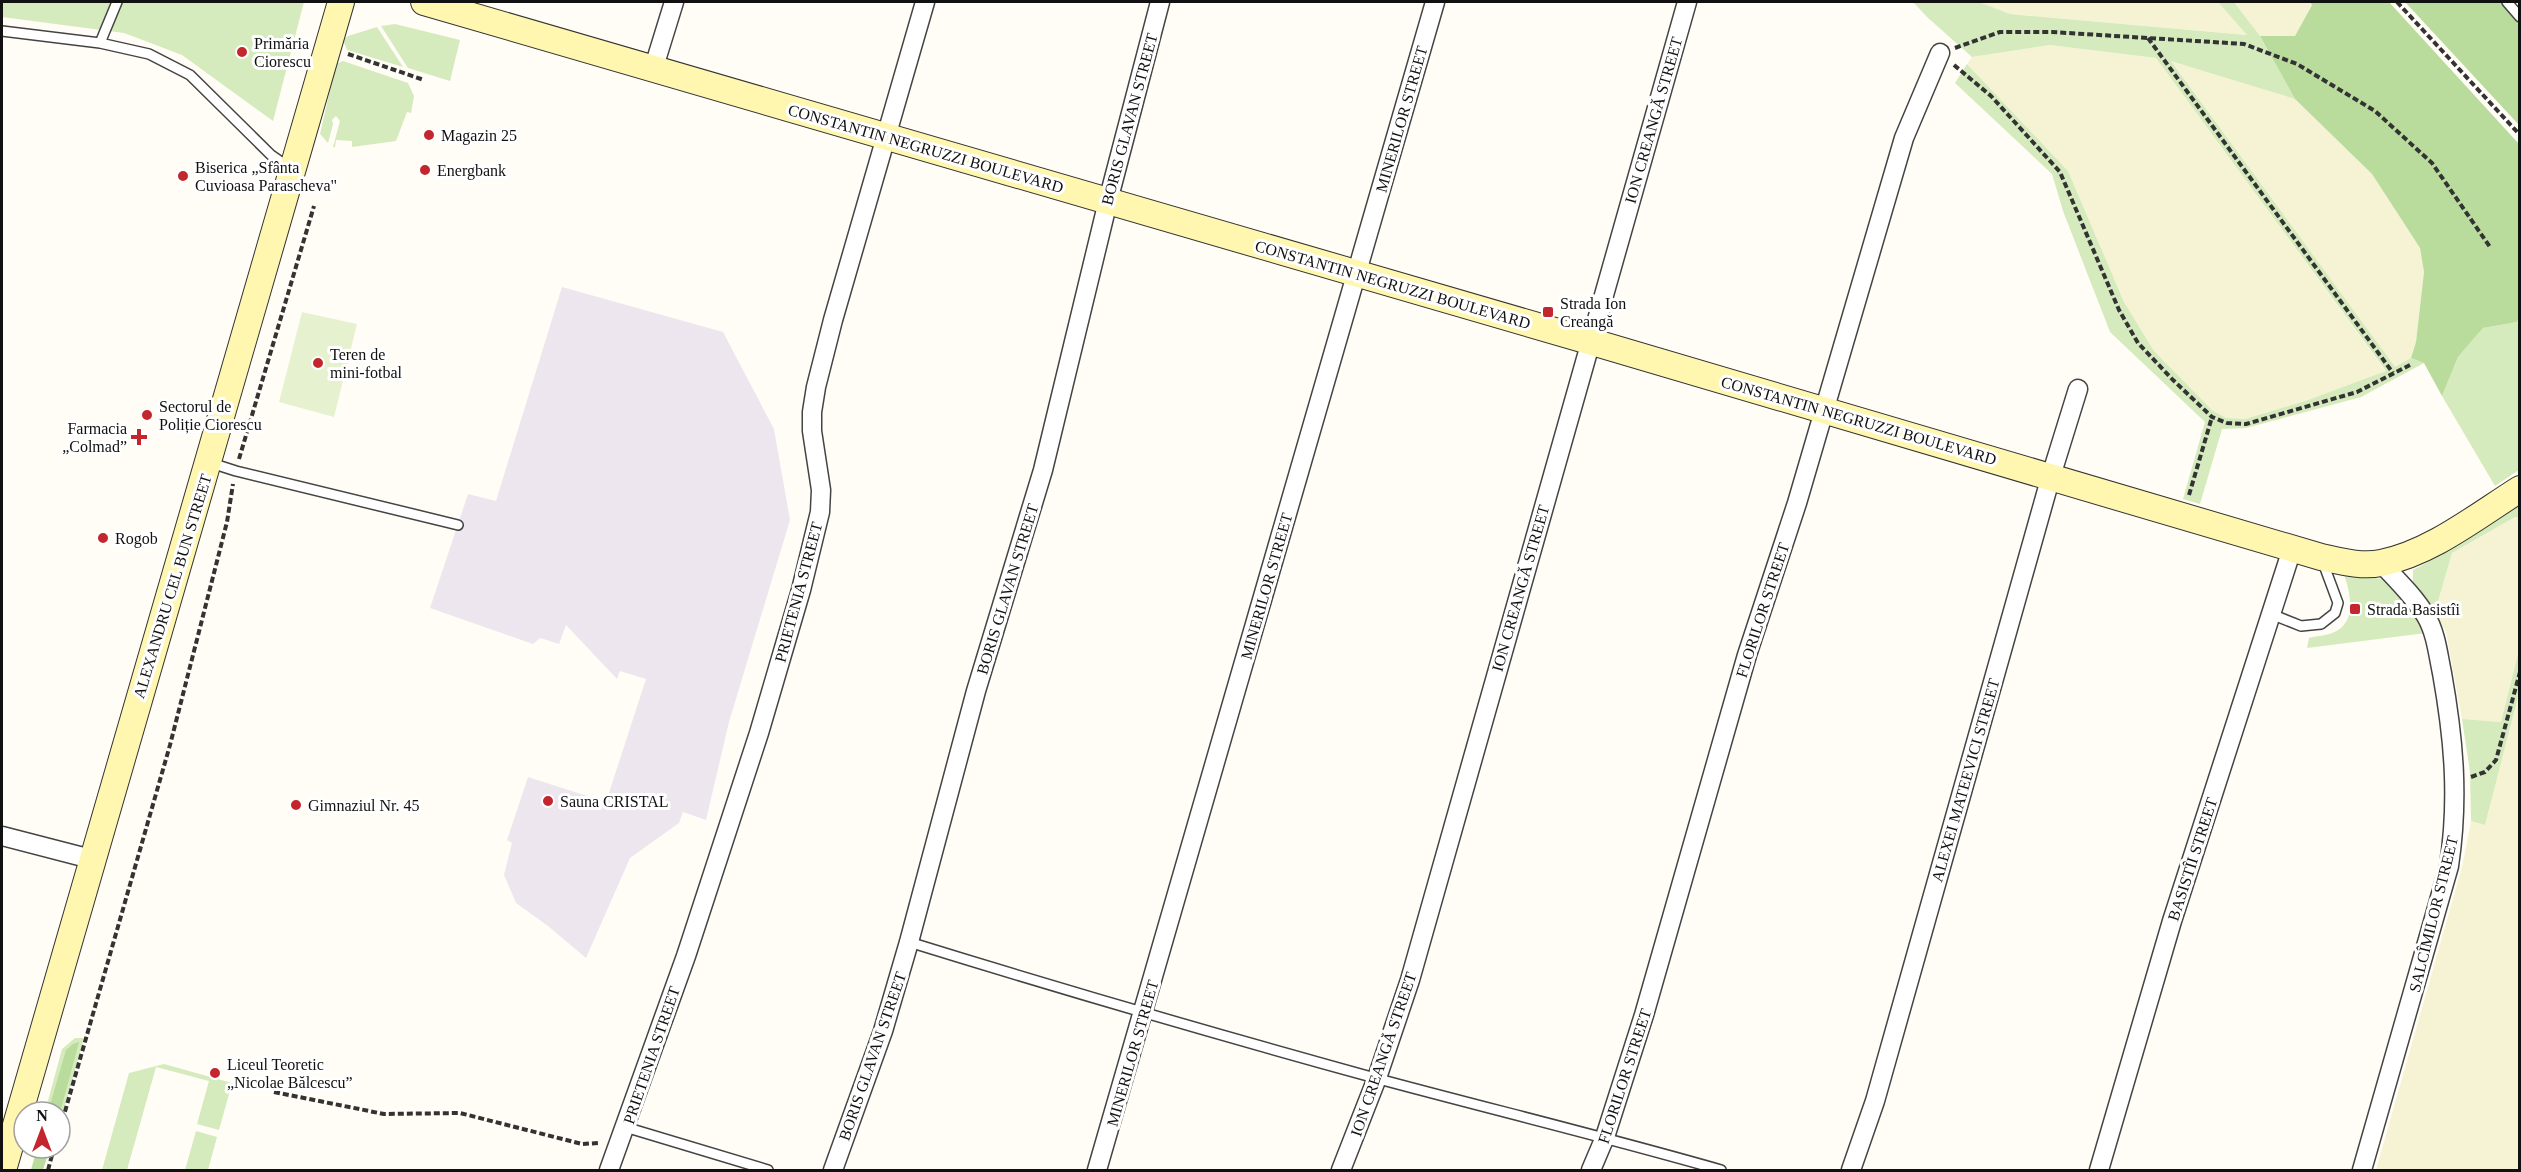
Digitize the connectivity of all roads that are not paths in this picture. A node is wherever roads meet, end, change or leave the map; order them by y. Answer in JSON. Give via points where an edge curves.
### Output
{"nodes":[{"id":1,"x":117,"y":2,"type":"edge"},
{"id":2,"x":341,"y":2,"type":"edge"},
{"id":3,"x":424,"y":2,"type":"edge"},
{"id":4,"x":674,"y":2,"type":"edge"},
{"id":5,"x":925,"y":2,"type":"edge"},
{"id":6,"x":1160,"y":2,"type":"edge"},
{"id":7,"x":1435,"y":2,"type":"edge"},
{"id":8,"x":1687,"y":2,"type":"edge"},
{"id":9,"x":2508,"y":2,"type":"edge"},
{"id":10,"x":2520,"y":17,"type":"edge"},
{"id":11,"x":2,"y":31,"type":"edge"},
{"id":12,"x":100,"y":43,"type":"junction"},
{"id":13,"x":1940,"y":53,"type":"road end"},
{"id":14,"x":653,"y":70,"type":"junction"},
{"id":15,"x":886,"y":135,"type":"junction"},
{"id":16,"x":292,"y":170,"type":"junction"},
{"id":17,"x":1108,"y":201,"type":"junction"},
{"id":18,"x":1356,"y":274,"type":"junction"},
{"id":19,"x":1589,"y":341,"type":"junction"},
{"id":20,"x":2078,"y":389,"type":"dead end"},
{"id":21,"x":1824,"y":410,"type":"junction"},
{"id":22,"x":208,"y":462,"type":"junction"},
{"id":23,"x":2051,"y":476,"type":"junction"},
{"id":24,"x":2520,"y":489,"type":"edge"},
{"id":25,"x":458,"y":525,"type":"dead end"},
{"id":26,"x":2292,"y":549,"type":"junction"},
{"id":27,"x":2321,"y":557,"type":"junction"},
{"id":28,"x":2381,"y":563,"type":"junction"},
{"id":29,"x":2271,"y":614,"type":"junction"},
{"id":30,"x":2,"y":836,"type":"edge"},
{"id":31,"x":91,"y":859,"type":"junction"},
{"id":32,"x":909,"y":942,"type":"junction"},
{"id":33,"x":1143,"y":1014,"type":"junction"},
{"id":34,"x":1377,"y":1078,"type":"junction"},
{"id":35,"x":625,"y":1127,"type":"junction"},
{"id":36,"x":1605,"y":1137,"type":"junction"},
{"id":37,"x":3,"y":1170,"type":"edge"},
{"id":38,"x":609,"y":1170,"type":"edge"},
{"id":39,"x":768,"y":1170,"type":"edge"},
{"id":40,"x":833,"y":1170,"type":"edge"},
{"id":41,"x":1097,"y":1170,"type":"edge"},
{"id":42,"x":1341,"y":1170,"type":"edge"},
{"id":43,"x":1592,"y":1170,"type":"edge"},
{"id":44,"x":1721,"y":1170,"type":"edge"},
{"id":45,"x":1851,"y":1170,"type":"edge"},
{"id":46,"x":2099,"y":1170,"type":"edge"},
{"id":47,"x":2362,"y":1170,"type":"edge"}],
"edges":[{"from":1,"to":12,"type":"lane"},
{"from":2,"to":16,"type":"street","name":"ALEXANDRU CEL BUN STREET"},
{"from":3,"to":14,"type":"street","name":"CONSTANTIN NEGRUZZI BOULEVARD"},
{"from":4,"to":14,"type":"street"},
{"from":5,"to":15,"type":"street","name":"PRIETENIA STREET"},
{"from":6,"to":17,"type":"street","name":"BORIS GLAVAN STREET"},
{"from":7,"to":18,"type":"street","name":"MINERILOR STREET"},
{"from":8,"to":19,"type":"street","name":"ION CREANGĂ STREET"},
{"from":9,"to":10,"type":"lane"},
{"from":11,"to":12,"type":"lane"},
{"from":12,"to":16,"type":"lane","via":[[149,54],[190,75],[271,155]]},
{"from":13,"to":21,"type":"street","name":"FLORILOR STREET","via":[[1904,138]]},
{"from":14,"to":15,"type":"street","name":"CONSTANTIN NEGRUZZI BOULEVARD"},
{"from":15,"to":17,"type":"street","name":"CONSTANTIN NEGRUZZI BOULEVARD"},
{"from":15,"to":35,"type":"street","name":"PRIETENIA STREET","via":[[816,387],[812,431],[821,490],[820,512],[801,590],[686,956]]},
{"from":16,"to":22,"type":"street","name":"ALEXANDRU CEL BUN STREET"},
{"from":17,"to":18,"type":"street","name":"CONSTANTIN NEGRUZZI BOULEVARD"},
{"from":17,"to":32,"type":"street","name":"BORIS GLAVAN STREET","via":[[1043,470],[976,691]]},
{"from":18,"to":19,"type":"street","name":"CONSTANTIN NEGRUZZI BOULEVARD"},
{"from":18,"to":33,"type":"street","name":"MINERILOR STREET"},
{"from":19,"to":21,"type":"street","name":"CONSTANTIN NEGRUZZI BOULEVARD"},
{"from":19,"to":34,"type":"street","name":"ION CREANGĂ STREET","via":[[1410,980]]},
{"from":20,"to":23,"type":"street","name":"ALEXEI MATEEVICI STREET"},
{"from":21,"to":23,"type":"street","name":"CONSTANTIN NEGRUZZI BOULEVARD"},
{"from":21,"to":36,"type":"street","name":"FLORILOR STREET","via":[[1747,655]]},
{"from":22,"to":25,"type":"lane"},
{"from":22,"to":31,"type":"street","name":"ALEXANDRU CEL BUN STREET"},
{"from":23,"to":26,"type":"street","name":"CONSTANTIN NEGRUZZI BOULEVARD"},
{"from":23,"to":45,"type":"street","name":"ALEXEI MATEEVICI STREET","via":[[1875,1101]]},
{"from":24,"to":28,"type":"street","name":"CONSTANTIN NEGRUZZI BOULEVARD","via":[[2444,537]]},
{"from":26,"to":27,"type":"street","name":"CONSTANTIN NEGRUZZI BOULEVARD"},
{"from":26,"to":29,"type":"street","name":"BASISTÎI STREET"},
{"from":27,"to":28,"type":"street","name":"CONSTANTIN NEGRUZZI BOULEVARD"},
{"from":27,"to":29,"type":"lane","via":[[2338,603],[2335,613],[2321,624],[2301,626]]},
{"from":28,"to":47,"type":"street","name":"SALCÎMILOR STREET","via":[[2427,617],[2436,643],[2456,783],[2455,826],[2449,866]]},
{"from":29,"to":46,"type":"street","name":"BASISTÎI STREET","via":[[2172,921]]},
{"from":30,"to":31,"type":"street"},
{"from":31,"to":37,"type":"street","name":"ALEXANDRU CEL BUN STREET"},
{"from":32,"to":33,"type":"lane"},
{"from":32,"to":40,"type":"street","name":"BORIS GLAVAN STREET"},
{"from":33,"to":34,"type":"lane"},
{"from":33,"to":41,"type":"street","name":"MINERILOR STREET"},
{"from":34,"to":36,"type":"lane"},
{"from":34,"to":42,"type":"street","name":"ION CREANGĂ STREET"},
{"from":35,"to":38,"type":"street","name":"PRIETENIA STREET"},
{"from":35,"to":39,"type":"lane"},
{"from":36,"to":43,"type":"street","name":"FLORILOR STREET"},
{"from":36,"to":44,"type":"lane"}]}
